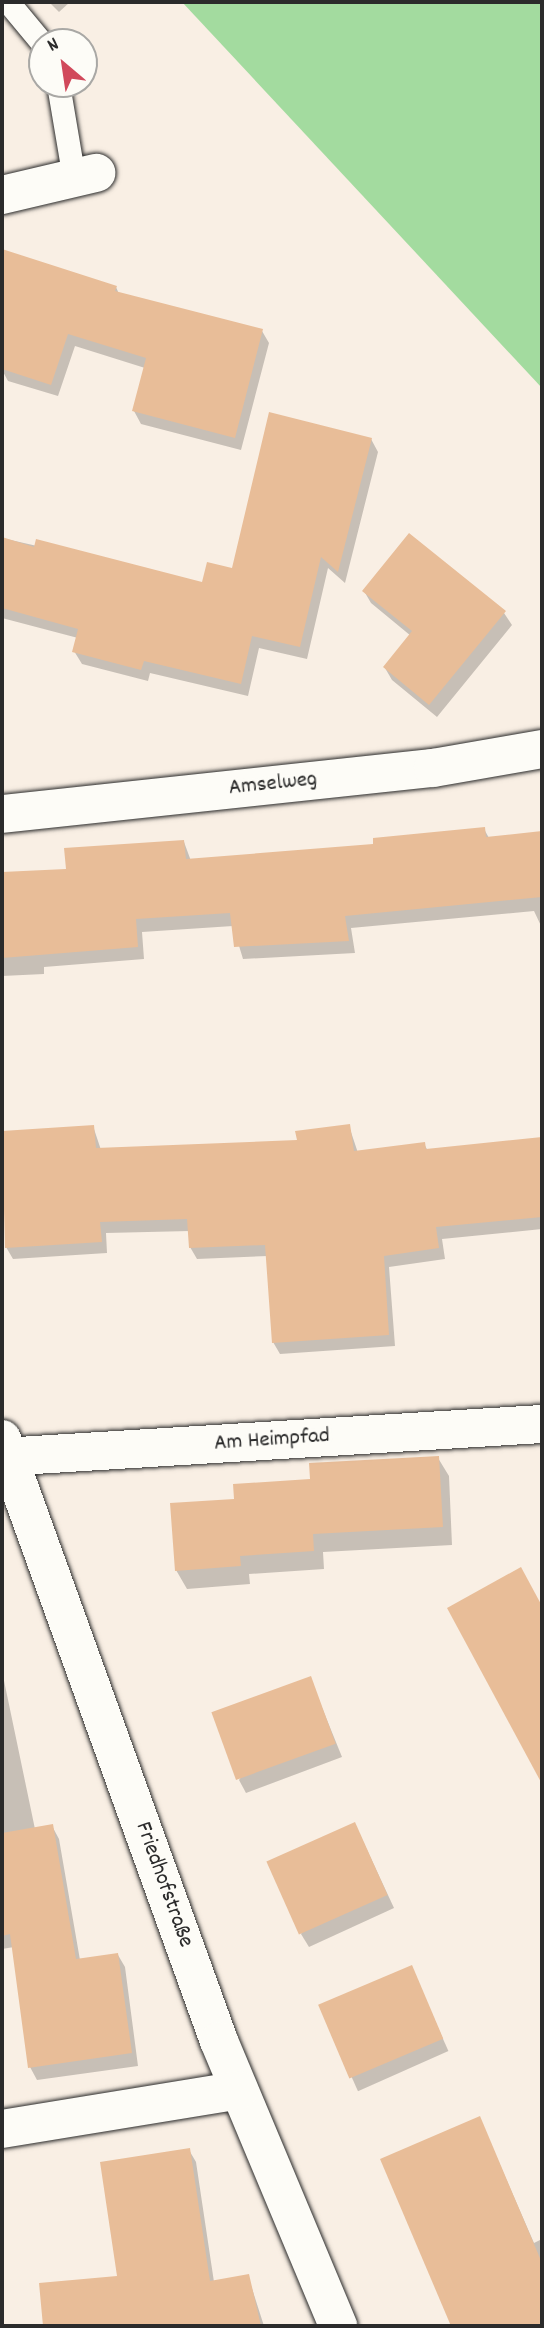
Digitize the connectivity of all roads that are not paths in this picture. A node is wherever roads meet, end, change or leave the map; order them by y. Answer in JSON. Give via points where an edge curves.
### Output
{"nodes":[{"id":1,"x":8,"y":2,"type":"edge"},
{"id":2,"x":30,"y":28,"type":"edge"},
{"id":3,"x":62,"y":98,"type":"edge"},
{"id":4,"x":85,"y":176,"type":"joint"},
{"id":5,"x":2,"y":195,"type":"edge"},
{"id":6,"x":542,"y":749,"type":"edge"},
{"id":7,"x":2,"y":814,"type":"edge"},
{"id":8,"x":542,"y":1424,"type":"edge"},
{"id":9,"x":5,"y":1451,"type":"edge"},
{"id":10,"x":239,"y":2090,"type":"junction"},
{"id":11,"x":2,"y":2129,"type":"edge"},
{"id":12,"x":338,"y":2326,"type":"edge"}],
"edges":[{"from":1,"to":2,"type":"lane"},
{"from":3,"to":4,"type":"lane"},
{"from":4,"to":5,"type":"street"},
{"from":6,"to":7,"type":"street","name":"Amselweg","via":[[433,768]]},
{"from":8,"to":9,"type":"street","name":"Am Heimpfad"},
{"from":9,"to":10,"type":"street","name":"Friedhofstraße"},
{"from":10,"to":11,"type":"street"},
{"from":10,"to":12,"type":"street","name":"Friedhofstraße"}]}
